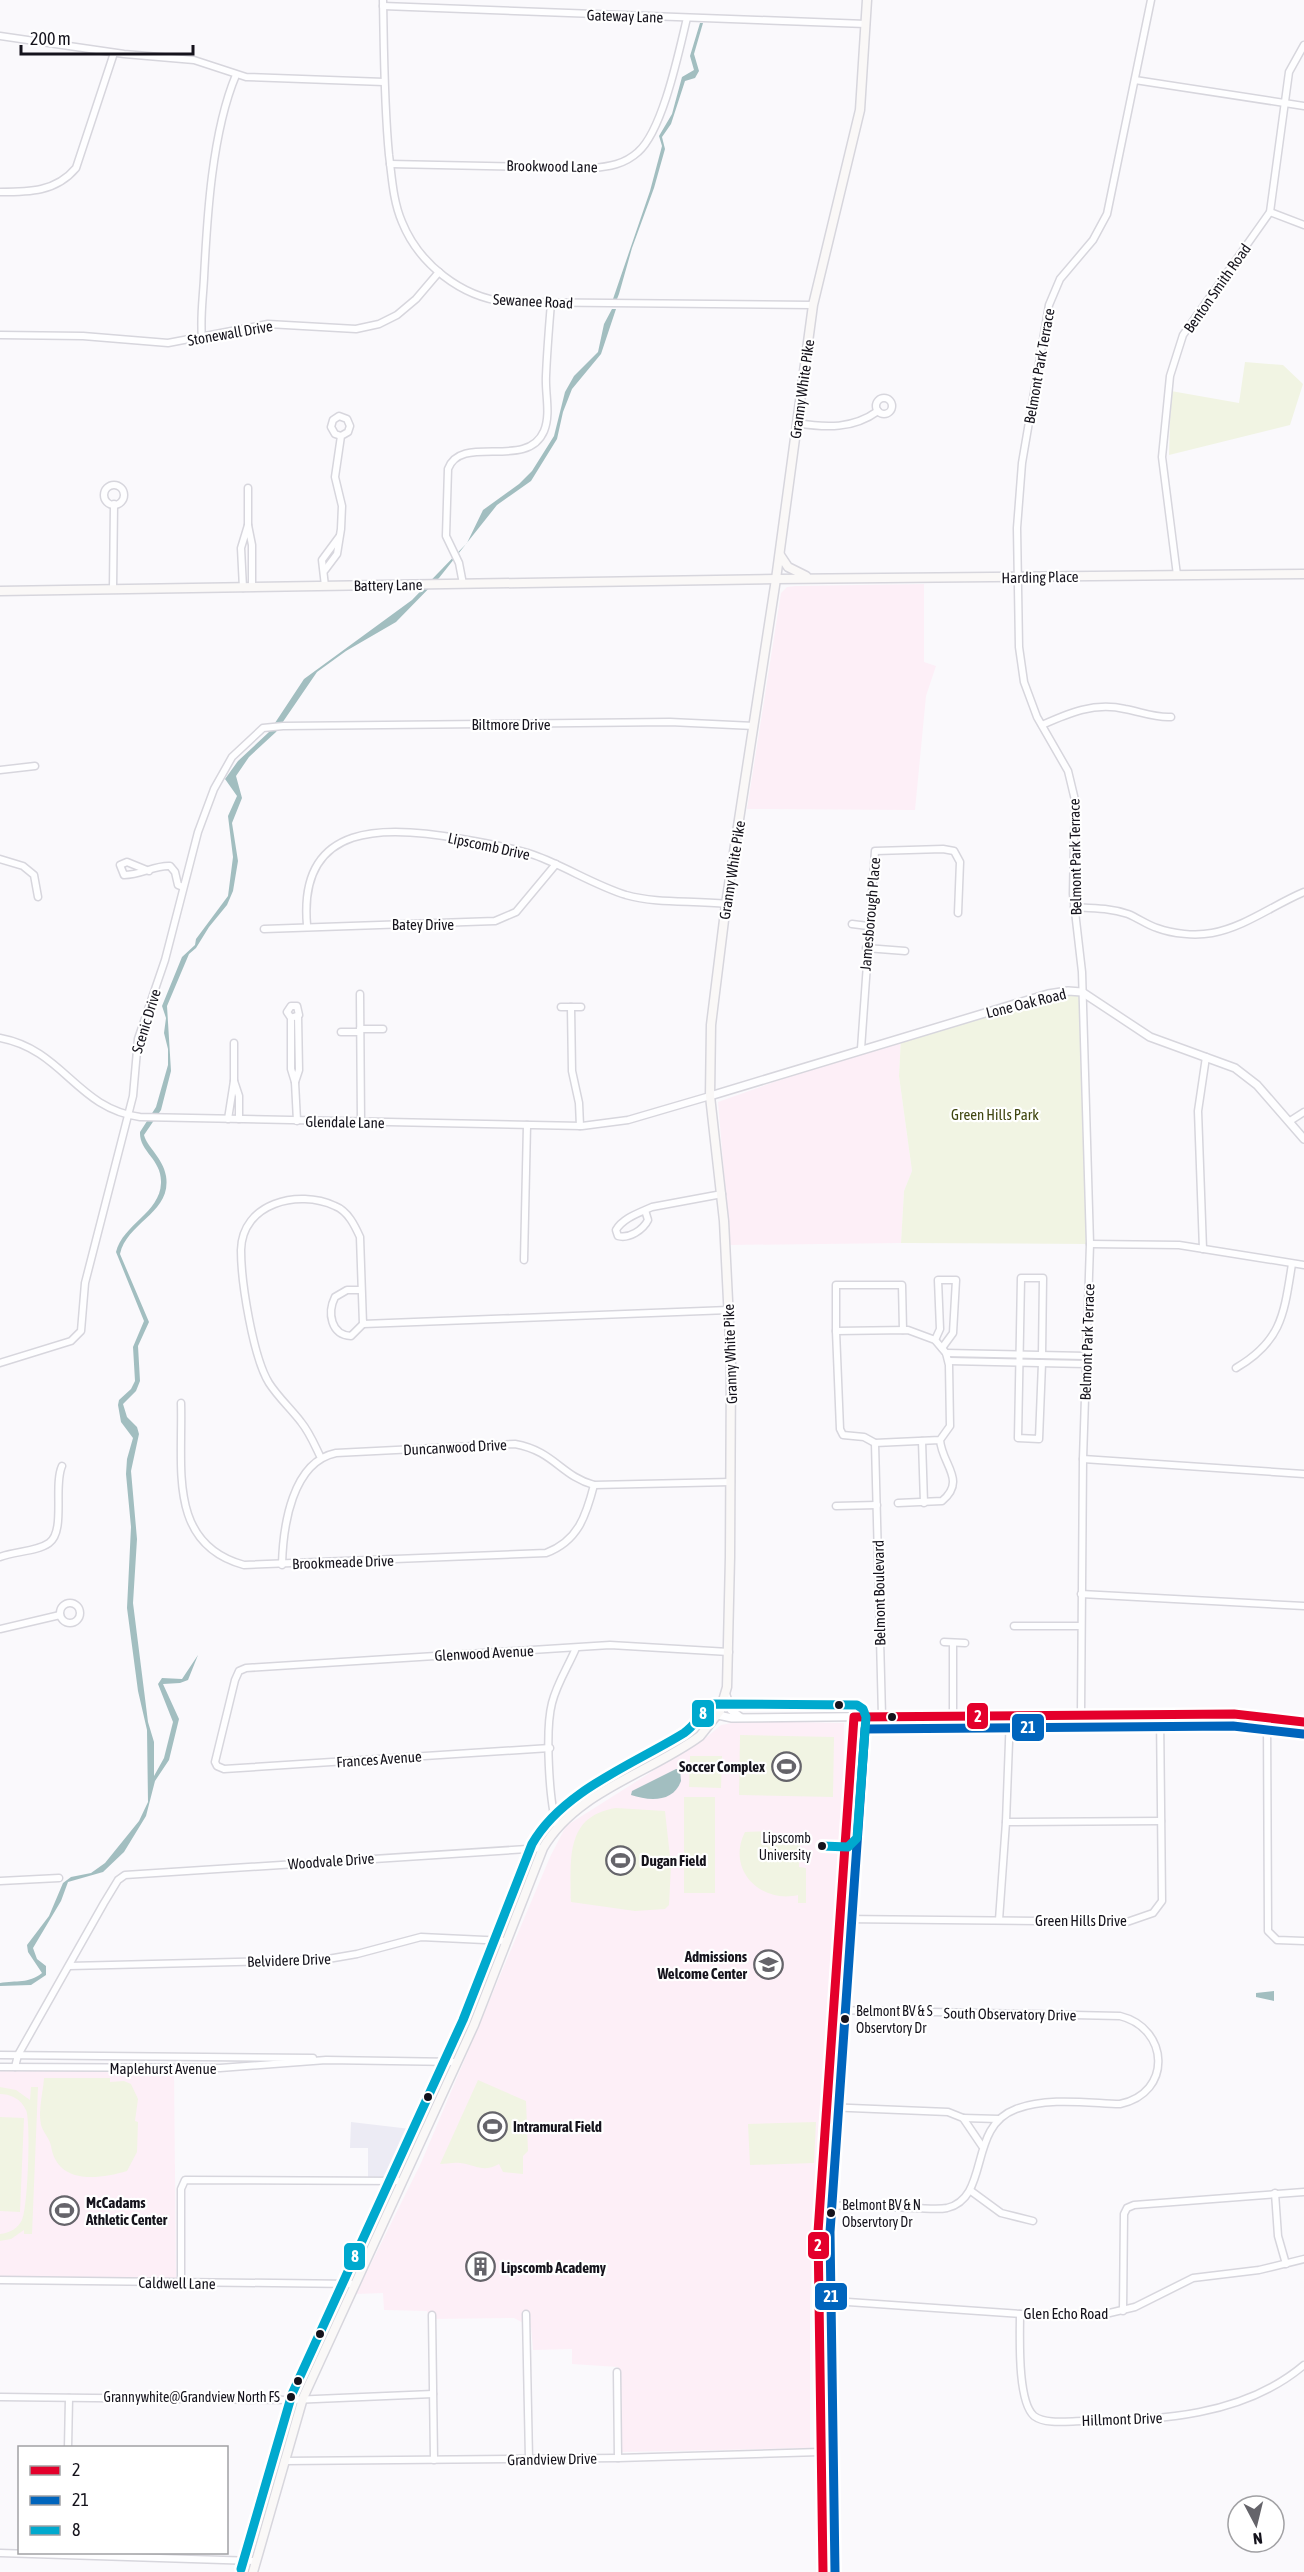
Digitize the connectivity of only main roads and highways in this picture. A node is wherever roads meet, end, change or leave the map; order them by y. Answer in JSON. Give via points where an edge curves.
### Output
{"nodes":[{"id":1,"x":867,"y":0,"type":"edge"},
{"id":2,"x":780,"y":554,"type":"junction"},
{"id":3,"x":1304,"y":574,"type":"edge"},
{"id":4,"x":777,"y":579,"type":"junction"},
{"id":5,"x":812,"y":579,"type":"junction"},
{"id":6,"x":0,"y":591,"type":"edge"},
{"id":7,"x":253,"y":2572,"type":"edge"}],
"edges":[{"from":1,"to":2,"type":"main road","name":"Granny White Pike","via":[[860,110],[813,305]]},
{"from":2,"to":4,"type":"main road","name":"Granny White Pike"},
{"from":2,"to":5,"type":"main road","via":[[788,567]]},
{"from":3,"to":5,"type":"main road","name":"Harding Place"},
{"from":4,"to":5,"type":"main road","name":"Harding Place"},
{"from":4,"to":6,"type":"main road","name":"Battery Lane"},
{"from":4,"to":7,"type":"main road","name":"Granny White Pike","via":[[726,904],[711,1033],[710,1096],[722,1194],[729,1310],[731,1482],[726,1695],[706,1731],[603,1793],[557,1827],[543,1848],[457,2062],[303,2398]]}]}
